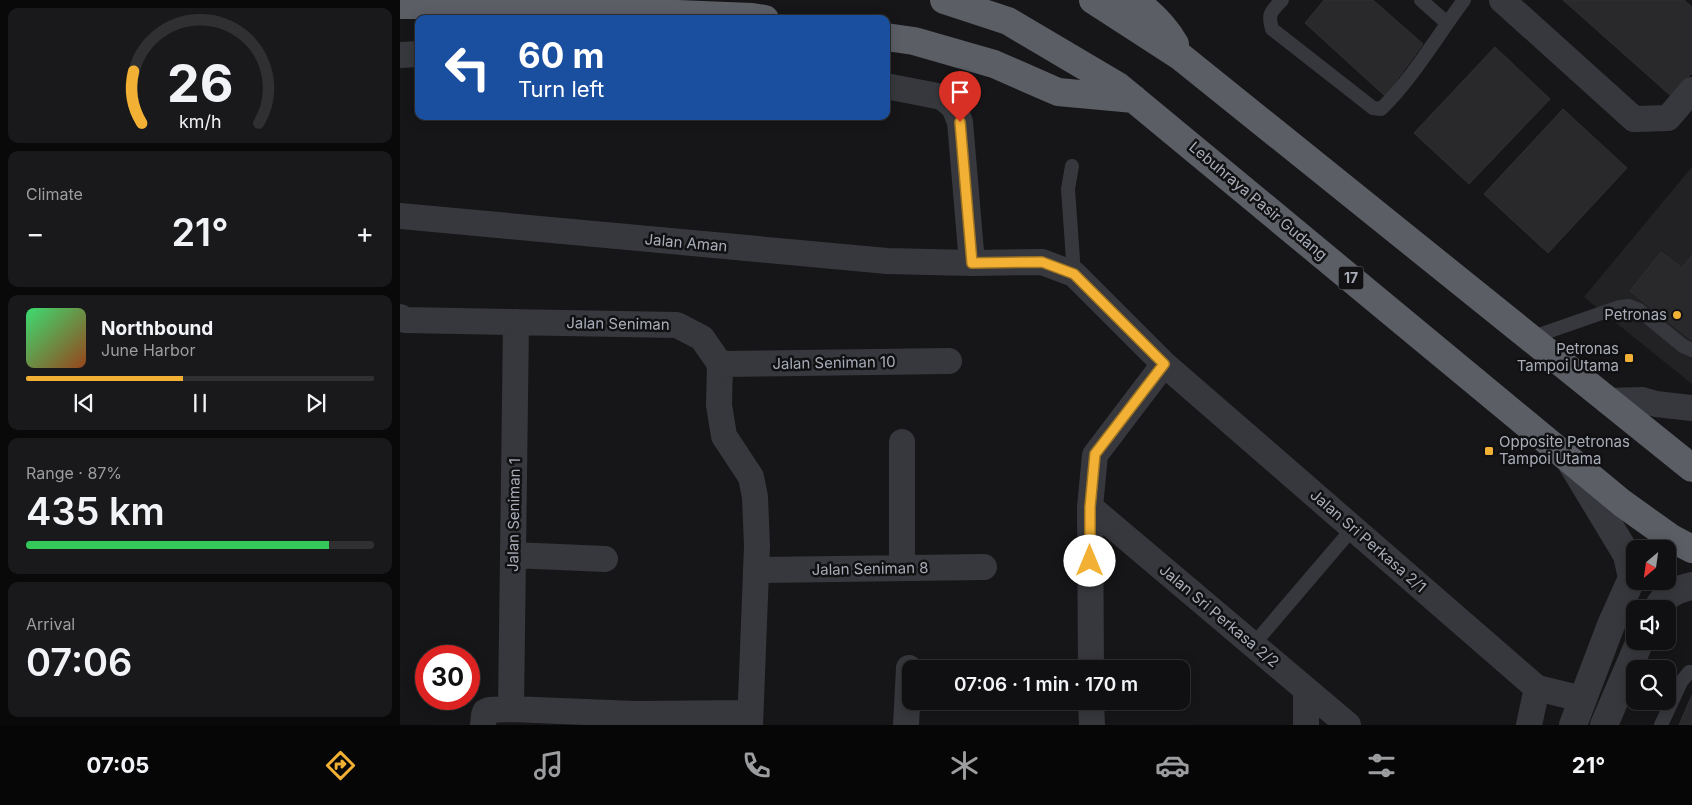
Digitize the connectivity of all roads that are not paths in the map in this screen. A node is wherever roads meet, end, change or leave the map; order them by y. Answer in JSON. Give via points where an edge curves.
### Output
{"nodes":[{"id":1,"x":944,"y":0,"type":"edge"},
{"id":2,"x":1093,"y":0,"type":"edge"},
{"id":3,"x":1133,"y":0,"type":"edge"},
{"id":4,"x":1282,"y":0,"type":"edge"},
{"id":5,"x":1421,"y":0,"type":"edge"},
{"id":6,"x":1464,"y":0,"type":"edge"},
{"id":7,"x":1502,"y":0,"type":"edge"},
{"id":8,"x":400,"y":5,"type":"edge"},
{"id":9,"x":703,"y":15,"type":"edge"},
{"id":10,"x":1447,"y":22,"type":"junction"},
{"id":11,"x":890,"y":38,"type":"edge"},
{"id":12,"x":415,"y":54,"type":"edge"},
{"id":13,"x":400,"y":55,"type":"edge"},
{"id":14,"x":1181,"y":57,"type":"junction"},
{"id":15,"x":890,"y":87,"type":"edge"},
{"id":16,"x":1692,"y":90,"type":"edge"},
{"id":17,"x":1135,"y":99,"type":"junction"},
{"id":18,"x":1072,"y":166,"type":"dead end"},
{"id":19,"x":400,"y":216,"type":"edge"},
{"id":20,"x":972,"y":263,"type":"junction"},
{"id":21,"x":1074,"y":274,"type":"junction"},
{"id":22,"x":400,"y":317,"type":"edge"},
{"id":23,"x":516,"y":322,"type":"junction"},
{"id":24,"x":1529,"y":338,"type":"junction"},
{"id":25,"x":1692,"y":350,"type":"edge"},
{"id":26,"x":948,"y":361,"type":"dead end"},
{"id":27,"x":720,"y":364,"type":"junction"},
{"id":28,"x":1164,"y":364,"type":"junction"},
{"id":29,"x":1607,"y":401,"type":"junction"},
{"id":30,"x":1692,"y":408,"type":"edge"},
{"id":31,"x":902,"y":442,"type":"dead end"},
{"id":32,"x":1567,"y":456,"type":"junction"},
{"id":33,"x":1692,"y":468,"type":"edge"},
{"id":34,"x":1090,"y":507,"type":"junction"},
{"id":35,"x":1353,"y":528,"type":"junction"},
{"id":36,"x":1692,"y":549,"type":"edge"},
{"id":37,"x":513,"y":555,"type":"junction"},
{"id":38,"x":605,"y":560,"type":"dead end"},
{"id":39,"x":984,"y":567,"type":"dead end"},
{"id":40,"x":902,"y":568,"type":"junction"},
{"id":41,"x":756,"y":570,"type":"junction"},
{"id":42,"x":1692,"y":586,"type":"edge"},
{"id":43,"x":1662,"y":600,"type":"edge"},
{"id":44,"x":1253,"y":645,"type":"junction"},
{"id":45,"x":1636,"y":650,"type":"edge"},
{"id":46,"x":1091,"y":660,"type":"edge"},
{"id":47,"x":1692,"y":672,"type":"edge"},
{"id":48,"x":1537,"y":688,"type":"junction"},
{"id":49,"x":1306,"y":690,"type":"junction"},
{"id":50,"x":1582,"y":699,"type":"junction"},
{"id":51,"x":511,"y":709,"type":"junction"},
{"id":52,"x":907,"y":710,"type":"edge"},
{"id":53,"x":1091,"y":710,"type":"edge"},
{"id":54,"x":635,"y":719,"type":"edge"},
{"id":55,"x":750,"y":719,"type":"edge"},
{"id":56,"x":483,"y":720,"type":"edge"},
{"id":57,"x":1607,"y":724,"type":"edge"},
{"id":58,"x":906,"y":725,"type":"edge"},
{"id":59,"x":1092,"y":725,"type":"edge"},
{"id":60,"x":1306,"y":725,"type":"edge"},
{"id":61,"x":1348,"y":725,"type":"edge"},
{"id":62,"x":1529,"y":725,"type":"edge"},
{"id":63,"x":1573,"y":725,"type":"edge"},
{"id":64,"x":1661,"y":725,"type":"edge"}],
"edges":[{"from":1,"to":17,"type":"highway","name":"Lebuhraya Pasir Gudang","number":"17","via":[[1008,21]]},
{"from":2,"to":14,"type":"highway"},
{"from":3,"to":14,"type":"highway","via":[[1170,35]]},
{"from":4,"to":10,"type":"lane","via":[[1270,14],[1272,29],[1373,108],[1381,109],[1392,99]]},
{"from":5,"to":10,"type":"lane"},
{"from":6,"to":10,"type":"lane"},
{"from":7,"to":16,"type":"street","via":[[1634,119],[1668,118]]},
{"from":8,"to":9,"type":"highway"},
{"from":11,"to":17,"type":"highway","via":[[914,41],[994,64],[1058,92]]},
{"from":12,"to":13,"type":"street"},
{"from":14,"to":24,"type":"highway"},
{"from":15,"to":20,"type":"street","via":[[942,97],[954,107],[960,122]]},
{"from":17,"to":32,"type":"highway","name":"Lebuhraya Pasir Gudang","number":"17"},
{"from":18,"to":21,"type":"lane","via":[[1068,189]]},
{"from":19,"to":20,"type":"street","name":"Jalan Aman","via":[[887,261]]},
{"from":20,"to":21,"type":"street","name":"Jalan Aman","via":[[1042,262]]},
{"from":21,"to":28,"type":"street","name":"Jalan Sri Perkasa 2/1"},
{"from":22,"to":23,"type":"street","name":"Jalan Seniman","via":[[405,320]]},
{"from":23,"to":27,"type":"street","name":"Jalan Seniman","via":[[677,324],[702,338]]},
{"from":23,"to":37,"type":"street","name":"Jalan Seniman 1"},
{"from":24,"to":25,"type":"lane","via":[[1629,306]]},
{"from":24,"to":29,"type":"highway"},
{"from":26,"to":27,"type":"street","name":"Jalan Seniman 10"},
{"from":27,"to":41,"type":"street","via":[[719,405],[724,436],[751,477],[755,497]]},
{"from":28,"to":34,"type":"street","via":[[1095,454]]},
{"from":28,"to":35,"type":"street","name":"Jalan Sri Perkasa 2/1"},
{"from":29,"to":30,"type":"street","via":[[1642,400]]},
{"from":29,"to":33,"type":"highway"},
{"from":31,"to":40,"type":"street"},
{"from":32,"to":36,"type":"highway","name":"Lebuhraya Pasir Gudang","number":"17","via":[[1622,503],[1670,538]]},
{"from":32,"to":50,"type":"street","via":[[1627,555],[1632,578]]},
{"from":34,"to":44,"type":"street","name":"Jalan Sri Perkasa 2/2"},
{"from":34,"to":46,"type":"street"},
{"from":35,"to":44,"type":"lane"},
{"from":35,"to":48,"type":"street","name":"Jalan Sri Perkasa 2/1"},
{"from":37,"to":38,"type":"street"},
{"from":37,"to":51,"type":"street","name":"Jalan Seniman 1"},
{"from":39,"to":40,"type":"street","name":"Jalan Seniman 8"},
{"from":40,"to":41,"type":"street","name":"Jalan Seniman 8"},
{"from":41,"to":55,"type":"street"},
{"from":42,"to":43,"type":"street"},
{"from":44,"to":49,"type":"street","name":"Jalan Sri Perkasa 2/2"},
{"from":45,"to":57,"type":"street"},
{"from":47,"to":64,"type":"lane","via":[[1681,682]]},
{"from":48,"to":50,"type":"street","name":"Jalan Sri Perkasa 2/1"},
{"from":48,"to":62,"type":"street"},
{"from":49,"to":60,"type":"street"},
{"from":49,"to":61,"type":"street","name":"Jalan Sri Perkasa 2/2"},
{"from":50,"to":63,"type":"street"},
{"from":51,"to":54,"type":"street"},
{"from":51,"to":56,"type":"street","via":[[489,710]]},
{"from":52,"to":58,"type":"street"},
{"from":53,"to":59,"type":"street"},
{"from":54,"to":55,"type":"street"}]}
